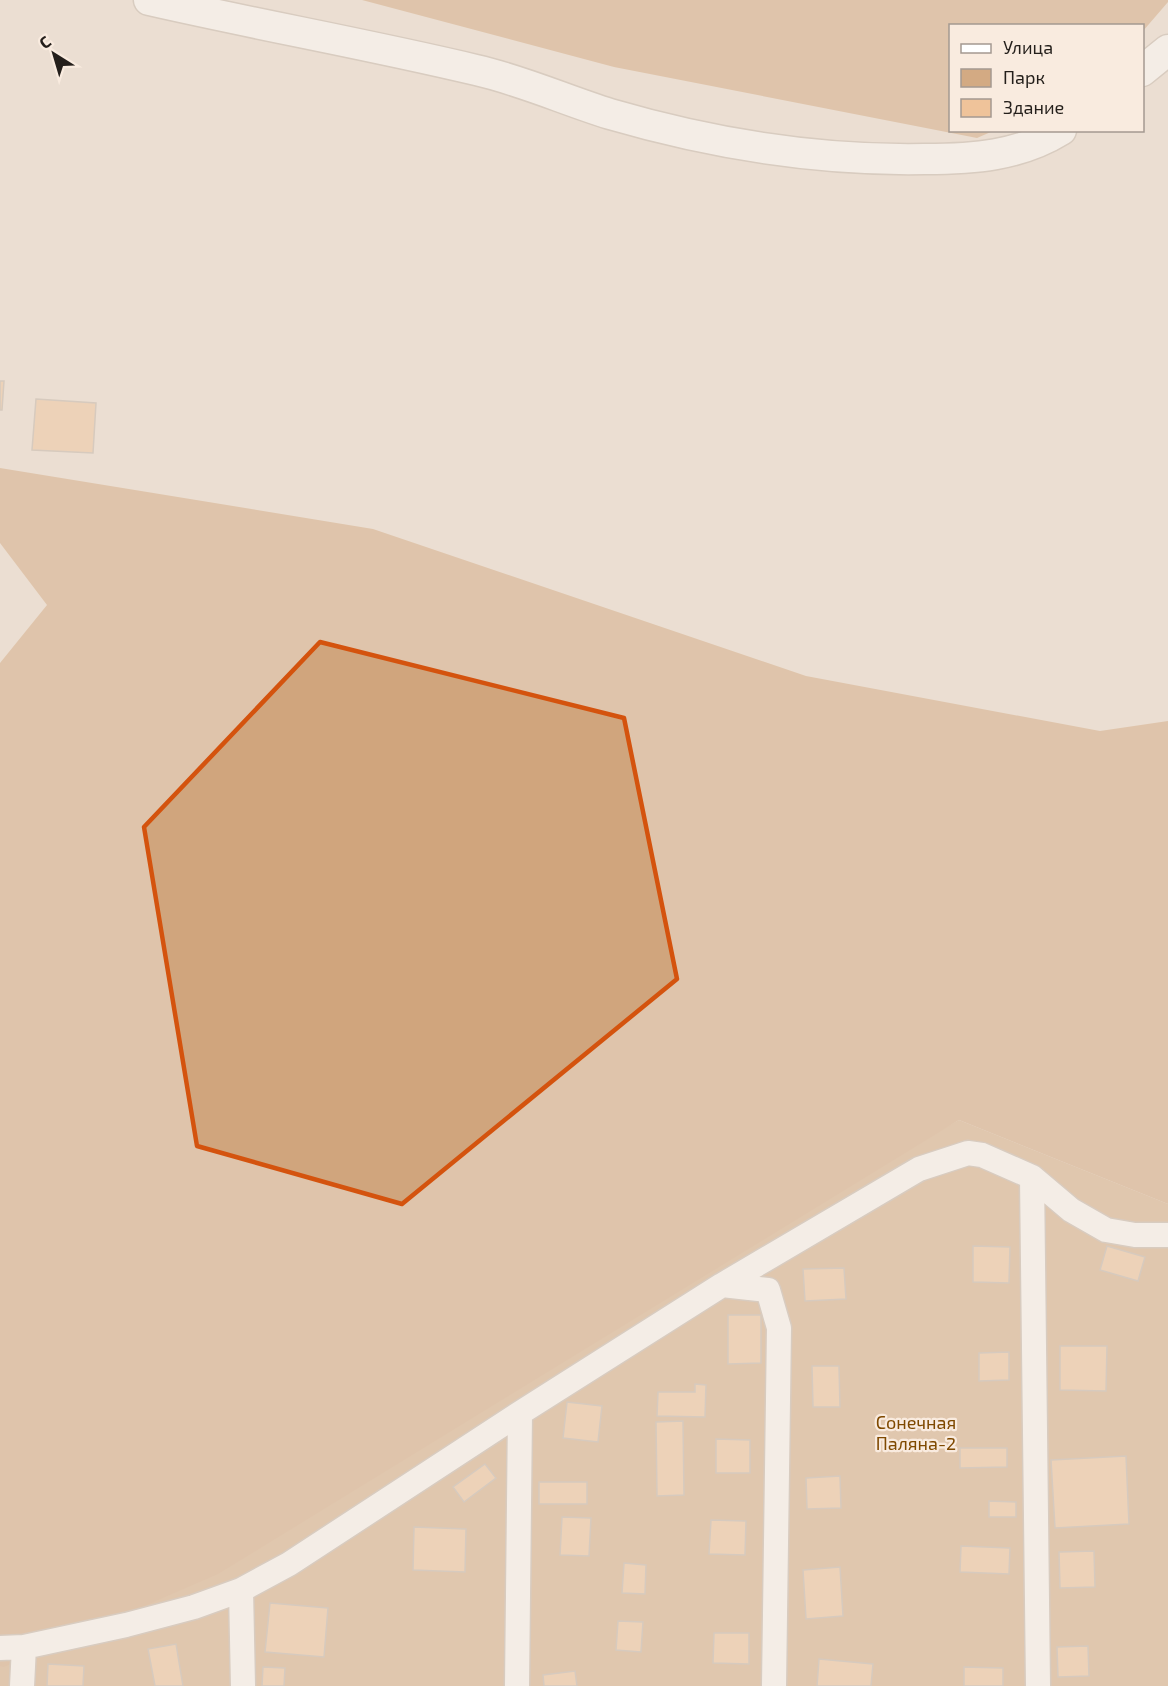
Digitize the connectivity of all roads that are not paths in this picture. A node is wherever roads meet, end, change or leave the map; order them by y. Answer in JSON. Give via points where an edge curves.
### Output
{"nodes":[{"id":1,"x":149,"y":0,"type":"edge"},
{"id":2,"x":1168,"y":50,"type":"edge"},
{"id":3,"x":1144,"y":70,"type":"edge"},
{"id":4,"x":1058,"y":132,"type":"edge"},
{"id":5,"x":1032,"y":1177,"type":"junction"},
{"id":6,"x":1168,"y":1235,"type":"edge"},
{"id":7,"x":722,"y":1286,"type":"junction"},
{"id":8,"x":520,"y":1413,"type":"junction"},
{"id":9,"x":241,"y":1590,"type":"junction"},
{"id":10,"x":24,"y":1647,"type":"junction"},
{"id":11,"x":0,"y":1648,"type":"edge"},
{"id":12,"x":22,"y":1686,"type":"edge"},
{"id":13,"x":243,"y":1686,"type":"edge"},
{"id":14,"x":517,"y":1686,"type":"edge"},
{"id":15,"x":774,"y":1686,"type":"edge"},
{"id":16,"x":1038,"y":1686,"type":"edge"}],
"edges":[{"from":1,"to":4,"type":"street","via":[[479,70],[610,114],[744,147],[834,157],[968,159],[1016,150]]},
{"from":2,"to":3,"type":"street"},
{"from":5,"to":6,"type":"street","via":[[1071,1210],[1106,1230]]},
{"from":5,"to":7,"type":"street","via":[[982,1155],[968,1153],[919,1169]]},
{"from":5,"to":16,"type":"street"},
{"from":7,"to":8,"type":"street"},
{"from":7,"to":15,"type":"street","via":[[768,1290],[779,1328]]},
{"from":8,"to":9,"type":"street","via":[[289,1564]]},
{"from":8,"to":14,"type":"street"},
{"from":9,"to":10,"type":"street","via":[[126,1625]]},
{"from":9,"to":13,"type":"street"},
{"from":10,"to":11,"type":"street"},
{"from":10,"to":12,"type":"street"}]}
